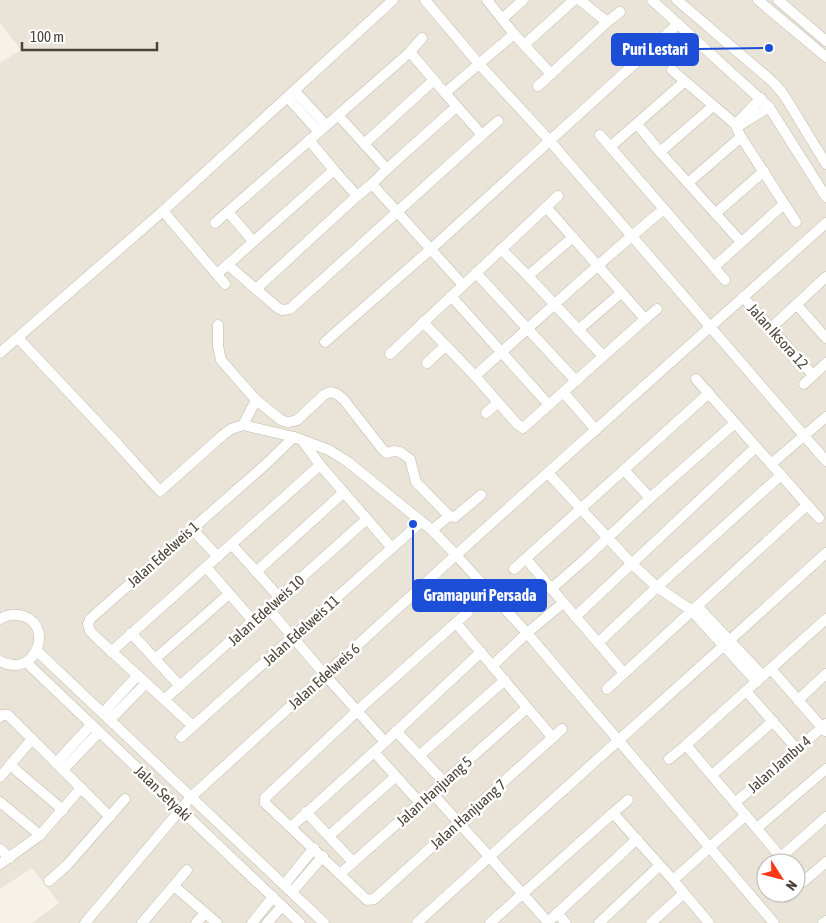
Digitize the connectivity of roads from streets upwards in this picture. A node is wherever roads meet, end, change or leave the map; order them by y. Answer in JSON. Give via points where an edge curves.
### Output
{"nodes":[{"id":1,"x":393,"y":0,"type":"edge"},
{"id":2,"x":425,"y":0,"type":"edge"},
{"id":3,"x":487,"y":0,"type":"edge"},
{"id":4,"x":523,"y":0,"type":"edge"},
{"id":5,"x":574,"y":0,"type":"edge"},
{"id":6,"x":580,"y":0,"type":"edge"},
{"id":7,"x":652,"y":0,"type":"edge"},
{"id":8,"x":677,"y":0,"type":"edge"},
{"id":9,"x":758,"y":0,"type":"edge"},
{"id":10,"x":778,"y":0,"type":"edge"},
{"id":11,"x":620,"y":12,"type":"dead end"},
{"id":12,"x":502,"y":19,"type":"junction"},
{"id":13,"x":607,"y":22,"type":"junction"},
{"id":14,"x":678,"y":24,"type":"junction"},
{"id":15,"x":814,"y":30,"type":"junction"},
{"id":16,"x":514,"y":34,"type":"junction"},
{"id":17,"x":422,"y":38,"type":"dead end"},
{"id":18,"x":807,"y":41,"type":"junction"},
{"id":19,"x":826,"y":41,"type":"edge"},
{"id":20,"x":524,"y":45,"type":"junction"},
{"id":21,"x":410,"y":52,"type":"junction"},
{"id":22,"x":826,"y":57,"type":"edge"},
{"id":23,"x":479,"y":64,"type":"junction"},
{"id":24,"x":672,"y":70,"type":"dead end"},
{"id":25,"x":551,"y":74,"type":"junction"},
{"id":26,"x":434,"y":80,"type":"junction"},
{"id":27,"x":684,"y":82,"type":"junction"},
{"id":28,"x":538,"y":86,"type":"dead end"},
{"id":29,"x":291,"y":94,"type":"junction"},
{"id":30,"x":446,"y":94,"type":"junction"},
{"id":31,"x":761,"y":98,"type":"junction"},
{"id":32,"x":713,"y":106,"type":"junction"},
{"id":33,"x":456,"y":107,"type":"junction"},
{"id":34,"x":769,"y":107,"type":"junction"},
{"id":35,"x":338,"y":115,"type":"junction"},
{"id":36,"x":498,"y":121,"type":"dead end"},
{"id":37,"x":637,"y":124,"type":"junction"},
{"id":38,"x":323,"y":128,"type":"junction"},
{"id":39,"x":737,"y":129,"type":"junction"},
{"id":40,"x":482,"y":135,"type":"junction"},
{"id":41,"x":600,"y":135,"type":"dead end"},
{"id":42,"x":309,"y":140,"type":"junction"},
{"id":43,"x":549,"y":140,"type":"junction"},
{"id":44,"x":364,"y":144,"type":"junction"},
{"id":45,"x":610,"y":147,"type":"junction"},
{"id":46,"x":660,"y":152,"type":"junction"},
{"id":47,"x":826,"y":164,"type":"edge"},
{"id":48,"x":387,"y":169,"type":"junction"},
{"id":49,"x":334,"y":170,"type":"junction"},
{"id":50,"x":764,"y":171,"type":"junction"},
{"id":51,"x":372,"y":184,"type":"junction"},
{"id":52,"x":688,"y":184,"type":"junction"},
{"id":53,"x":357,"y":196,"type":"junction"},
{"id":54,"x":558,"y":196,"type":"dead end"},
{"id":55,"x":826,"y":198,"type":"edge"},
{"id":56,"x":784,"y":204,"type":"junction"},
{"id":57,"x":546,"y":207,"type":"junction"},
{"id":58,"x":664,"y":209,"type":"junction"},
{"id":59,"x":163,"y":211,"type":"junction"},
{"id":60,"x":228,"y":212,"type":"junction"},
{"id":61,"x":397,"y":212,"type":"junction"},
{"id":62,"x":716,"y":213,"type":"junction"},
{"id":63,"x":796,"y":222,"type":"dead end"},
{"id":64,"x":215,"y":223,"type":"dead end"},
{"id":65,"x":826,"y":223,"type":"edge"},
{"id":66,"x":631,"y":236,"type":"junction"},
{"id":67,"x":573,"y":237,"type":"junction"},
{"id":68,"x":253,"y":241,"type":"junction"},
{"id":69,"x":741,"y":242,"type":"junction"},
{"id":70,"x":430,"y":249,"type":"junction"},
{"id":71,"x":501,"y":249,"type":"junction"},
{"id":72,"x":228,"y":265,"type":"junction"},
{"id":73,"x":598,"y":265,"type":"junction"},
{"id":74,"x":714,"y":267,"type":"junction"},
{"id":75,"x":476,"y":272,"type":"junction"},
{"id":76,"x":217,"y":274,"type":"junction"},
{"id":77,"x":528,"y":276,"type":"junction"},
{"id":78,"x":725,"y":280,"type":"dead end"},
{"id":79,"x":825,"y":280,"type":"edge"},
{"id":80,"x":225,"y":284,"type":"dead end"},
{"id":81,"x":463,"y":285,"type":"junction"},
{"id":82,"x":256,"y":289,"type":"junction"},
{"id":83,"x":621,"y":293,"type":"junction"},
{"id":84,"x":451,"y":296,"type":"junction"},
{"id":85,"x":743,"y":297,"type":"junction"},
{"id":86,"x":797,"y":304,"type":"junction"},
{"id":87,"x":554,"y":305,"type":"junction"},
{"id":88,"x":657,"y":309,"type":"dead end"},
{"id":89,"x":644,"y":319,"type":"junction"},
{"id":90,"x":423,"y":322,"type":"junction"},
{"id":91,"x":218,"y":325,"type":"dead end"},
{"id":92,"x":710,"y":327,"type":"junction"},
{"id":93,"x":772,"y":327,"type":"junction"},
{"id":94,"x":528,"y":329,"type":"junction"},
{"id":95,"x":578,"y":330,"type":"junction"},
{"id":96,"x":18,"y":338,"type":"junction"},
{"id":97,"x":826,"y":338,"type":"edge"},
{"id":98,"x":325,"y":342,"type":"dead end"},
{"id":99,"x":445,"y":346,"type":"junction"},
{"id":100,"x":502,"y":352,"type":"junction"},
{"id":101,"x":0,"y":353,"type":"edge"},
{"id":102,"x":390,"y":354,"type":"dead end"},
{"id":103,"x":603,"y":356,"type":"junction"},
{"id":104,"x":427,"y":363,"type":"dead end"},
{"id":105,"x":826,"y":363,"type":"edge"},
{"id":106,"x":813,"y":375,"type":"junction"},
{"id":107,"x":475,"y":376,"type":"junction"},
{"id":108,"x":696,"y":379,"type":"dead end"},
{"id":109,"x":576,"y":381,"type":"junction"},
{"id":110,"x":804,"y":384,"type":"dead end"},
{"id":111,"x":564,"y":393,"type":"junction"},
{"id":112,"x":709,"y":393,"type":"junction"},
{"id":113,"x":256,"y":400,"type":"junction"},
{"id":114,"x":497,"y":403,"type":"junction"},
{"id":115,"x":549,"y":405,"type":"junction"},
{"id":116,"x":486,"y":413,"type":"dead end"},
{"id":117,"x":826,"y":416,"type":"edge"},
{"id":118,"x":286,"y":422,"type":"junction"},
{"id":119,"x":735,"y":423,"type":"junction"},
{"id":120,"x":244,"y":424,"type":"junction"},
{"id":121,"x":596,"y":430,"type":"junction"},
{"id":122,"x":283,"y":434,"type":"junction"},
{"id":123,"x":804,"y":435,"type":"junction"},
{"id":124,"x":298,"y":439,"type":"junction"},
{"id":125,"x":756,"y":447,"type":"junction"},
{"id":126,"x":826,"y":461,"type":"edge"},
{"id":127,"x":771,"y":464,"type":"junction"},
{"id":128,"x":320,"y":465,"type":"junction"},
{"id":129,"x":624,"y":470,"type":"junction"},
{"id":130,"x":548,"y":473,"type":"junction"},
{"id":131,"x":781,"y":476,"type":"junction"},
{"id":132,"x":344,"y":492,"type":"junction"},
{"id":133,"x":480,"y":495,"type":"dead end"},
{"id":134,"x":650,"y":498,"type":"junction"},
{"id":135,"x":808,"y":505,"type":"junction"},
{"id":136,"x":581,"y":509,"type":"junction"},
{"id":137,"x":449,"y":516,"type":"junction"},
{"id":138,"x":819,"y":518,"type":"dead end"},
{"id":139,"x":367,"y":519,"type":"junction"},
{"id":140,"x":421,"y":522,"type":"junction"},
{"id":141,"x":192,"y":529,"type":"junction"},
{"id":142,"x":432,"y":530,"type":"junction"},
{"id":143,"x":608,"y":537,"type":"junction"},
{"id":144,"x":232,"y":545,"type":"junction"},
{"id":145,"x":392,"y":548,"type":"junction"},
{"id":146,"x":826,"y":554,"type":"edge"},
{"id":147,"x":456,"y":555,"type":"junction"},
{"id":148,"x":218,"y":557,"type":"junction"},
{"id":149,"x":526,"y":559,"type":"junction"},
{"id":150,"x":631,"y":563,"type":"junction"},
{"id":151,"x":206,"y":567,"type":"junction"},
{"id":152,"x":514,"y":569,"type":"dead end"},
{"id":153,"x":256,"y":572,"type":"junction"},
{"id":154,"x":657,"y":587,"type":"junction"},
{"id":155,"x":551,"y":589,"type":"junction"},
{"id":156,"x":229,"y":594,"type":"junction"},
{"id":157,"x":280,"y":598,"type":"junction"},
{"id":158,"x":563,"y":603,"type":"junction"},
{"id":159,"x":268,"y":608,"type":"junction"},
{"id":160,"x":694,"y":608,"type":"junction"},
{"id":161,"x":468,"y":612,"type":"dead end"},
{"id":162,"x":1,"y":615,"type":"edge"},
{"id":163,"x":575,"y":617,"type":"junction"},
{"id":164,"x":826,"y":620,"type":"edge"},
{"id":165,"x":253,"y":621,"type":"junction"},
{"id":166,"x":456,"y":623,"type":"junction"},
{"id":167,"x":131,"y":633,"type":"junction"},
{"id":168,"x":527,"y":633,"type":"junction"},
{"id":169,"x":293,"y":637,"type":"junction"},
{"id":170,"x":598,"y":643,"type":"junction"},
{"id":171,"x":727,"y":644,"type":"junction"},
{"id":172,"x":37,"y":651,"type":"junction"},
{"id":173,"x":111,"y":652,"type":"junction"},
{"id":174,"x":481,"y":652,"type":"junction"},
{"id":175,"x":155,"y":659,"type":"junction"},
{"id":176,"x":0,"y":661,"type":"edge"},
{"id":177,"x":26,"y":662,"type":"junction"},
{"id":178,"x":492,"y":666,"type":"junction"},
{"id":179,"x":624,"y":673,"type":"junction"},
{"id":180,"x":826,"y":674,"type":"edge"},
{"id":181,"x":325,"y":675,"type":"junction"},
{"id":182,"x":137,"y":676,"type":"junction"},
{"id":183,"x":763,"y":676,"type":"junction"},
{"id":184,"x":504,"y":680,"type":"junction"},
{"id":185,"x":146,"y":683,"type":"junction"},
{"id":186,"x":180,"y":686,"type":"junction"},
{"id":187,"x":607,"y":689,"type":"dead end"},
{"id":188,"x":746,"y":692,"type":"junction"},
{"id":189,"x":165,"y":699,"type":"junction"},
{"id":190,"x":798,"y":700,"type":"junction"},
{"id":191,"x":528,"y":708,"type":"junction"},
{"id":192,"x":357,"y":711,"type":"junction"},
{"id":193,"x":0,"y":717,"type":"edge"},
{"id":194,"x":106,"y":717,"type":"junction"},
{"id":195,"x":773,"y":721,"type":"junction"},
{"id":196,"x":193,"y":726,"type":"junction"},
{"id":197,"x":95,"y":728,"type":"junction"},
{"id":198,"x":825,"y":728,"type":"edge"},
{"id":199,"x":562,"y":729,"type":"dead end"},
{"id":200,"x":396,"y":731,"type":"junction"},
{"id":201,"x":181,"y":737,"type":"dead end"},
{"id":202,"x":552,"y":738,"type":"junction"},
{"id":203,"x":32,"y":739,"type":"junction"},
{"id":204,"x":619,"y":739,"type":"junction"},
{"id":205,"x":385,"y":742,"type":"junction"},
{"id":206,"x":686,"y":745,"type":"junction"},
{"id":207,"x":796,"y":748,"type":"junction"},
{"id":208,"x":374,"y":752,"type":"junction"},
{"id":209,"x":420,"y":755,"type":"junction"},
{"id":210,"x":669,"y":760,"type":"dead end"},
{"id":211,"x":10,"y":765,"type":"junction"},
{"id":212,"x":60,"y":766,"type":"junction"},
{"id":213,"x":826,"y":769,"type":"edge"},
{"id":214,"x":712,"y":775,"type":"junction"},
{"id":215,"x":0,"y":777,"type":"edge"},
{"id":216,"x":396,"y":777,"type":"junction"},
{"id":217,"x":444,"y":782,"type":"junction"},
{"id":218,"x":81,"y":788,"type":"junction"},
{"id":219,"x":432,"y":793,"type":"junction"},
{"id":220,"x":191,"y":797,"type":"junction"},
{"id":221,"x":125,"y":799,"type":"dead end"},
{"id":222,"x":628,"y":800,"type":"dead end"},
{"id":223,"x":0,"y":802,"type":"edge"},
{"id":224,"x":736,"y":802,"type":"junction"},
{"id":225,"x":420,"y":803,"type":"junction"},
{"id":226,"x":180,"y":809,"type":"junction"},
{"id":227,"x":63,"y":810,"type":"junction"},
{"id":228,"x":306,"y":812,"type":"junction"},
{"id":229,"x":613,"y":813,"type":"junction"},
{"id":230,"x":746,"y":815,"type":"junction"},
{"id":231,"x":110,"y":817,"type":"junction"},
{"id":232,"x":826,"y":817,"type":"edge"},
{"id":233,"x":459,"y":822,"type":"junction"},
{"id":234,"x":290,"y":827,"type":"junction"},
{"id":235,"x":757,"y":828,"type":"junction"},
{"id":236,"x":40,"y":835,"type":"junction"},
{"id":237,"x":329,"y":836,"type":"junction"},
{"id":238,"x":637,"y":839,"type":"junction"},
{"id":239,"x":710,"y":847,"type":"junction"},
{"id":240,"x":314,"y":848,"type":"junction"},
{"id":241,"x":0,"y":849,"type":"edge"},
{"id":242,"x":778,"y":853,"type":"edge"},
{"id":243,"x":791,"y":853,"type":"edge"},
{"id":244,"x":322,"y":856,"type":"junction"},
{"id":245,"x":490,"y":856,"type":"junction"},
{"id":246,"x":10,"y":858,"type":"junction"},
{"id":247,"x":353,"y":862,"type":"junction"},
{"id":248,"x":826,"y":862,"type":"edge"},
{"id":249,"x":0,"y":864,"type":"edge"},
{"id":250,"x":659,"y":866,"type":"junction"},
{"id":251,"x":187,"y":870,"type":"dead end"},
{"id":252,"x":340,"y":874,"type":"junction"},
{"id":253,"x":673,"y":880,"type":"junction"},
{"id":254,"x":806,"y":880,"type":"edge"},
{"id":255,"x":49,"y":881,"type":"dead end"},
{"id":256,"x":284,"y":885,"type":"junction"},
{"id":257,"x":174,"y":886,"type":"junction"},
{"id":258,"x":292,"y":892,"type":"junction"},
{"id":259,"x":683,"y":894,"type":"junction"},
{"id":260,"x":523,"y":895,"type":"junction"},
{"id":261,"x":273,"y":897,"type":"junction"},
{"id":262,"x":282,"y":906,"type":"junction"},
{"id":263,"x":205,"y":913,"type":"junction"},
{"id":264,"x":557,"y":913,"type":"junction"},
{"id":265,"x":87,"y":920,"type":"edge"},
{"id":266,"x":548,"y":922,"type":"edge"},
{"id":267,"x":707,"y":922,"type":"edge"},
{"id":268,"x":80,"y":923,"type":"edge"},
{"id":269,"x":142,"y":923,"type":"edge"},
{"id":270,"x":196,"y":923,"type":"edge"},
{"id":271,"x":217,"y":923,"type":"edge"},
{"id":272,"x":252,"y":923,"type":"edge"},
{"id":273,"x":267,"y":923,"type":"edge"},
{"id":274,"x":300,"y":923,"type":"edge"},
{"id":275,"x":324,"y":923,"type":"edge"},
{"id":276,"x":417,"y":923,"type":"edge"},
{"id":277,"x":490,"y":923,"type":"edge"},
{"id":278,"x":566,"y":923,"type":"edge"},
{"id":279,"x":599,"y":923,"type":"edge"},
{"id":280,"x":651,"y":923,"type":"edge"},
{"id":281,"x":774,"y":923,"type":"edge"}],
"edges":[{"from":1,"to":29,"type":"street"},
{"from":2,"to":23,"type":"street"},
{"from":3,"to":12,"type":"street"},
{"from":4,"to":12,"type":"street"},
{"from":5,"to":20,"type":"street"},
{"from":6,"to":13,"type":"street"},
{"from":7,"to":14,"type":"street"},
{"from":8,"to":47,"type":"street","via":[[773,82]]},
{"from":9,"to":18,"type":"street"},
{"from":10,"to":15,"type":"street"},
{"from":11,"to":13,"type":"street"},
{"from":12,"to":16,"type":"street"},
{"from":13,"to":25,"type":"street"},
{"from":14,"to":31,"type":"street"},
{"from":14,"to":43,"type":"street"},
{"from":15,"to":18,"type":"street"},
{"from":15,"to":19,"type":"street"},
{"from":16,"to":20,"type":"street"},
{"from":16,"to":23,"type":"street"},
{"from":17,"to":21,"type":"street"},
{"from":18,"to":22,"type":"street"},
{"from":20,"to":25,"type":"street"},
{"from":21,"to":26,"type":"street"},
{"from":21,"to":35,"type":"street"},
{"from":23,"to":30,"type":"street"},
{"from":23,"to":43,"type":"street"},
{"from":24,"to":27,"type":"street"},
{"from":25,"to":28,"type":"street"},
{"from":26,"to":30,"type":"street"},
{"from":26,"to":44,"type":"street"},
{"from":27,"to":32,"type":"street"},
{"from":27,"to":37,"type":"street"},
{"from":29,"to":38,"type":"street"},
{"from":29,"to":59,"type":"street"},
{"from":30,"to":33,"type":"street"},
{"from":31,"to":34,"type":"street"},
{"from":31,"to":39,"type":"street"},
{"from":32,"to":39,"type":"street"},
{"from":32,"to":46,"type":"street"},
{"from":33,"to":40,"type":"street"},
{"from":33,"to":48,"type":"street"},
{"from":34,"to":39,"type":"street"},
{"from":34,"to":55,"type":"street"},
{"from":35,"to":38,"type":"street"},
{"from":35,"to":44,"type":"street"},
{"from":36,"to":40,"type":"street"},
{"from":37,"to":45,"type":"street"},
{"from":37,"to":46,"type":"street"},
{"from":38,"to":42,"type":"street"},
{"from":39,"to":50,"type":"street"},
{"from":39,"to":52,"type":"street"},
{"from":40,"to":61,"type":"street"},
{"from":41,"to":45,"type":"street"},
{"from":42,"to":49,"type":"street"},
{"from":42,"to":60,"type":"street"},
{"from":43,"to":66,"type":"street"},
{"from":43,"to":70,"type":"street"},
{"from":44,"to":48,"type":"street"},
{"from":45,"to":58,"type":"street"},
{"from":46,"to":52,"type":"street"},
{"from":48,"to":51,"type":"street"},
{"from":49,"to":53,"type":"street"},
{"from":49,"to":68,"type":"street"},
{"from":50,"to":56,"type":"street"},
{"from":50,"to":62,"type":"street"},
{"from":51,"to":53,"type":"street"},
{"from":51,"to":61,"type":"street"},
{"from":52,"to":62,"type":"street"},
{"from":53,"to":82,"type":"street"},
{"from":54,"to":57,"type":"street"},
{"from":56,"to":63,"type":"street"},
{"from":56,"to":69,"type":"street"},
{"from":57,"to":67,"type":"street"},
{"from":57,"to":71,"type":"street"},
{"from":58,"to":66,"type":"street"},
{"from":58,"to":74,"type":"street"},
{"from":59,"to":76,"type":"street"},
{"from":59,"to":96,"type":"street"},
{"from":60,"to":64,"type":"street"},
{"from":60,"to":68,"type":"street"},
{"from":61,"to":70,"type":"street"},
{"from":61,"to":82,"type":"street","via":[[290,309],[282,310]]},
{"from":62,"to":69,"type":"street"},
{"from":65,"to":85,"type":"street","name":"Jalan Edelweis 6"},
{"from":66,"to":73,"type":"street"},
{"from":66,"to":92,"type":"street"},
{"from":67,"to":73,"type":"street"},
{"from":67,"to":77,"type":"street"},
{"from":68,"to":72,"type":"street"},
{"from":69,"to":74,"type":"street"},
{"from":70,"to":81,"type":"street"},
{"from":70,"to":98,"type":"street"},
{"from":71,"to":75,"type":"street"},
{"from":71,"to":77,"type":"street"},
{"from":72,"to":76,"type":"street"},
{"from":72,"to":82,"type":"street"},
{"from":73,"to":83,"type":"street"},
{"from":73,"to":87,"type":"street"},
{"from":74,"to":78,"type":"street"},
{"from":75,"to":81,"type":"street"},
{"from":75,"to":94,"type":"street"},
{"from":76,"to":80,"type":"street"},
{"from":77,"to":87,"type":"street"},
{"from":79,"to":86,"type":"street"},
{"from":81,"to":84,"type":"street"},
{"from":83,"to":89,"type":"street"},
{"from":83,"to":95,"type":"street"},
{"from":84,"to":90,"type":"street"},
{"from":84,"to":100,"type":"street"},
{"from":85,"to":92,"type":"street","name":"Jalan Edelweis 6"},
{"from":85,"to":93,"type":"street","name":"Jalan Iksora 12"},
{"from":86,"to":93,"type":"street"},
{"from":86,"to":97,"type":"street"},
{"from":87,"to":94,"type":"street"},
{"from":87,"to":95,"type":"street"},
{"from":88,"to":89,"type":"street"},
{"from":89,"to":103,"type":"street"},
{"from":90,"to":99,"type":"street"},
{"from":90,"to":102,"type":"street"},
{"from":91,"to":113,"type":"street","via":[[221,360]]},
{"from":92,"to":121,"type":"street","name":"Jalan Edelweis 6"},
{"from":92,"to":123,"type":"street"},
{"from":93,"to":106,"type":"street","name":"Jalan Iksora 12"},
{"from":94,"to":100,"type":"street"},
{"from":94,"to":109,"type":"street"},
{"from":95,"to":103,"type":"street"},
{"from":96,"to":101,"type":"street"},
{"from":96,"to":120,"type":"street","via":[[160,491],[223,435]]},
{"from":99,"to":104,"type":"street"},
{"from":99,"to":107,"type":"street"},
{"from":100,"to":107,"type":"street"},
{"from":100,"to":115,"type":"street"},
{"from":103,"to":109,"type":"street"},
{"from":105,"to":106,"type":"street","name":"Jalan Iksora 12"},
{"from":106,"to":110,"type":"street","name":"Jalan Iksora 12"},
{"from":107,"to":114,"type":"street"},
{"from":108,"to":112,"type":"street"},
{"from":109,"to":111,"type":"street"},
{"from":111,"to":115,"type":"street"},
{"from":111,"to":121,"type":"street"},
{"from":112,"to":119,"type":"street"},
{"from":112,"to":129,"type":"street"},
{"from":113,"to":118,"type":"street"},
{"from":113,"to":120,"type":"street"},
{"from":114,"to":115,"type":"street","via":[[524,428]]},
{"from":114,"to":116,"type":"street"},
{"from":117,"to":123,"type":"street"},
{"from":118,"to":122,"type":"street"},
{"from":118,"to":137,"type":"street","via":[[297,420],[324,395],[330,392],[337,394],[383,450],[387,453],[400,452],[410,459],[416,482]]},
{"from":119,"to":125,"type":"street"},
{"from":119,"to":134,"type":"street"},
{"from":120,"to":122,"type":"street"},
{"from":121,"to":130,"type":"street","name":"Jalan Edelweis 6"},
{"from":122,"to":124,"type":"street"},
{"from":123,"to":126,"type":"street"},
{"from":123,"to":127,"type":"street"},
{"from":124,"to":128,"type":"street"},
{"from":124,"to":140,"type":"street","via":[[339,455]]},
{"from":124,"to":141,"type":"street","name":"Jalan Edelweis 1"},
{"from":125,"to":127,"type":"street"},
{"from":125,"to":150,"type":"street"},
{"from":127,"to":131,"type":"street"},
{"from":128,"to":132,"type":"street"},
{"from":128,"to":144,"type":"street"},
{"from":129,"to":134,"type":"street"},
{"from":129,"to":136,"type":"street"},
{"from":130,"to":136,"type":"street"},
{"from":130,"to":147,"type":"street","name":"Jalan Edelweis 6"},
{"from":131,"to":135,"type":"street"},
{"from":131,"to":154,"type":"street"},
{"from":132,"to":139,"type":"street"},
{"from":132,"to":153,"type":"street"},
{"from":133,"to":137,"type":"street","via":[[455,517]]},
{"from":134,"to":143,"type":"street"},
{"from":135,"to":138,"type":"street"},
{"from":135,"to":160,"type":"street"},
{"from":136,"to":143,"type":"street"},
{"from":136,"to":149,"type":"street"},
{"from":137,"to":142,"type":"street"},
{"from":139,"to":145,"type":"street"},
{"from":139,"to":157,"type":"street","name":"Jalan Edelweis 10"},
{"from":140,"to":142,"type":"street"},
{"from":140,"to":145,"type":"street","name":"Jalan Edelweis 11"},
{"from":141,"to":148,"type":"street"},
{"from":141,"to":173,"type":"street","name":"Jalan Edelweis 1","via":[[90,619],[90,632]]},
{"from":142,"to":147,"type":"street"},
{"from":143,"to":150,"type":"street"},
{"from":143,"to":155,"type":"street"},
{"from":144,"to":148,"type":"street"},
{"from":144,"to":153,"type":"street"},
{"from":145,"to":169,"type":"street","name":"Jalan Edelweis 11"},
{"from":146,"to":171,"type":"street"},
{"from":147,"to":168,"type":"street"},
{"from":147,"to":181,"type":"street","name":"Jalan Edelweis 6"},
{"from":148,"to":151,"type":"street"},
{"from":149,"to":152,"type":"street"},
{"from":149,"to":155,"type":"street"},
{"from":150,"to":154,"type":"street"},
{"from":150,"to":163,"type":"street"},
{"from":151,"to":156,"type":"street"},
{"from":151,"to":167,"type":"street"},
{"from":153,"to":157,"type":"street"},
{"from":154,"to":160,"type":"street"},
{"from":154,"to":170,"type":"street"},
{"from":155,"to":158,"type":"street"},
{"from":156,"to":165,"type":"street"},
{"from":156,"to":175,"type":"street"},
{"from":157,"to":159,"type":"street","name":"Jalan Edelweis 10"},
{"from":158,"to":163,"type":"street"},
{"from":158,"to":168,"type":"street"},
{"from":159,"to":165,"type":"street","name":"Jalan Edelweis 10"},
{"from":159,"to":169,"type":"street"},
{"from":160,"to":171,"type":"street"},
{"from":160,"to":179,"type":"street"},
{"from":161,"to":166,"type":"street"},
{"from":162,"to":172,"type":"street","via":[[22,615],[34,624],[39,637]]},
{"from":163,"to":170,"type":"street"},
{"from":164,"to":183,"type":"street"},
{"from":165,"to":186,"type":"street","name":"Jalan Edelweis 10"},
{"from":166,"to":174,"type":"street"},
{"from":166,"to":192,"type":"street"},
{"from":167,"to":173,"type":"street"},
{"from":167,"to":175,"type":"street"},
{"from":168,"to":178,"type":"street"},
{"from":168,"to":204,"type":"street"},
{"from":169,"to":181,"type":"street"},
{"from":169,"to":196,"type":"street","name":"Jalan Edelweis 11"},
{"from":170,"to":179,"type":"street"},
{"from":171,"to":183,"type":"street"},
{"from":171,"to":204,"type":"street"},
{"from":172,"to":177,"type":"street"},
{"from":172,"to":194,"type":"street"},
{"from":173,"to":182,"type":"street","name":"Jalan Edelweis 1"},
{"from":174,"to":178,"type":"street"},
{"from":174,"to":200,"type":"street"},
{"from":175,"to":186,"type":"street"},
{"from":176,"to":177,"type":"street","via":[[14,666]]},
{"from":177,"to":197,"type":"street","name":"Jalan Setyaki"},
{"from":178,"to":184,"type":"street"},
{"from":179,"to":187,"type":"street"},
{"from":180,"to":190,"type":"street"},
{"from":181,"to":192,"type":"street"},
{"from":181,"to":220,"type":"street","name":"Jalan Edelweis 6"},
{"from":182,"to":185,"type":"street","name":"Jalan Edelweis 1"},
{"from":182,"to":194,"type":"street"},
{"from":183,"to":188,"type":"street"},
{"from":183,"to":190,"type":"street"},
{"from":184,"to":191,"type":"street"},
{"from":184,"to":209,"type":"street"},
{"from":185,"to":189,"type":"street","name":"Jalan Edelweis 1"},
{"from":185,"to":194,"type":"street"},
{"from":186,"to":189,"type":"street","name":"Jalan Edelweis 10"},
{"from":188,"to":195,"type":"street"},
{"from":188,"to":206,"type":"street"},
{"from":189,"to":196,"type":"street","name":"Jalan Edelweis 1"},
{"from":190,"to":198,"type":"street"},
{"from":191,"to":202,"type":"street"},
{"from":191,"to":217,"type":"street","name":"Jalan Hanjuang 5"},
{"from":192,"to":205,"type":"street"},
{"from":192,"to":234,"type":"street","via":[[264,798],[265,803]]},
{"from":193,"to":203,"type":"street","via":[[8,714]]},
{"from":194,"to":220,"type":"street"},
{"from":195,"to":207,"type":"street"},
{"from":195,"to":214,"type":"street"},
{"from":196,"to":201,"type":"street","name":"Jalan Edelweis 11"},
{"from":197,"to":212,"type":"street"},
{"from":197,"to":226,"type":"street","name":"Jalan Setyaki"},
{"from":198,"to":207,"type":"street","name":"Jalan Jambu 4"},
{"from":199,"to":202,"type":"street","name":"Jalan Hanjuang 7"},
{"from":200,"to":205,"type":"street"},
{"from":200,"to":209,"type":"street"},
{"from":202,"to":233,"type":"street","name":"Jalan Hanjuang 7"},
{"from":203,"to":211,"type":"street"},
{"from":203,"to":212,"type":"street"},
{"from":204,"to":239,"type":"street"},
{"from":204,"to":245,"type":"street"},
{"from":205,"to":208,"type":"street"},
{"from":206,"to":210,"type":"street"},
{"from":206,"to":214,"type":"street"},
{"from":207,"to":224,"type":"street","name":"Jalan Jambu 4"},
{"from":208,"to":216,"type":"street"},
{"from":208,"to":228,"type":"street"},
{"from":209,"to":217,"type":"street"},
{"from":211,"to":215,"type":"street"},
{"from":211,"to":227,"type":"street"},
{"from":212,"to":218,"type":"street"},
{"from":213,"to":235,"type":"street"},
{"from":214,"to":224,"type":"street"},
{"from":216,"to":225,"type":"street"},
{"from":216,"to":237,"type":"street"},
{"from":217,"to":219,"type":"street","name":"Jalan Hanjuang 5"},
{"from":218,"to":227,"type":"street"},
{"from":218,"to":231,"type":"street"},
{"from":219,"to":225,"type":"street","name":"Jalan Hanjuang 5"},
{"from":219,"to":233,"type":"street"},
{"from":220,"to":226,"type":"street","name":"Jalan Edelweis 6"},
{"from":220,"to":256,"type":"street"},
{"from":221,"to":231,"type":"street"},
{"from":222,"to":229,"type":"street"},
{"from":223,"to":236,"type":"street"},
{"from":224,"to":230,"type":"street"},
{"from":225,"to":247,"type":"street","name":"Jalan Hanjuang 5"},
{"from":226,"to":261,"type":"street","name":"Jalan Setyaki"},
{"from":226,"to":265,"type":"street","name":"Jalan Edelweis 6"},
{"from":227,"to":236,"type":"street"},
{"from":228,"to":234,"type":"street"},
{"from":228,"to":237,"type":"street"},
{"from":229,"to":238,"type":"street"},
{"from":229,"to":260,"type":"street"},
{"from":230,"to":235,"type":"street"},
{"from":230,"to":239,"type":"street"},
{"from":231,"to":255,"type":"street"},
{"from":232,"to":243,"type":"street"},
{"from":233,"to":245,"type":"street"},
{"from":233,"to":252,"type":"street","name":"Jalan Hanjuang 7","via":[[374,900],[368,900]]},
{"from":234,"to":240,"type":"street"},
{"from":235,"to":242,"type":"street"},
{"from":236,"to":246,"type":"street"},
{"from":237,"to":247,"type":"street"},
{"from":238,"to":250,"type":"street"},
{"from":238,"to":264,"type":"street"},
{"from":239,"to":253,"type":"street"},
{"from":239,"to":281,"type":"street"},
{"from":240,"to":244,"type":"street"},
{"from":240,"to":256,"type":"street"},
{"from":241,"to":246,"type":"street"},
{"from":244,"to":252,"type":"street"},
{"from":244,"to":258,"type":"street"},
{"from":245,"to":260,"type":"street"},
{"from":245,"to":276,"type":"street"},
{"from":246,"to":249,"type":"street"},
{"from":247,"to":252,"type":"street","name":"Jalan Hanjuang 5"},
{"from":248,"to":254,"type":"street"},
{"from":250,"to":253,"type":"street"},
{"from":250,"to":279,"type":"street"},
{"from":251,"to":257,"type":"street"},
{"from":253,"to":259,"type":"street"},
{"from":256,"to":258,"type":"street"},
{"from":257,"to":263,"type":"street"},
{"from":257,"to":269,"type":"street"},
{"from":258,"to":275,"type":"street"},
{"from":259,"to":267,"type":"street"},
{"from":259,"to":280,"type":"street"},
{"from":260,"to":266,"type":"street"},
{"from":260,"to":277,"type":"street"},
{"from":261,"to":262,"type":"street","name":"Jalan Setyaki"},
{"from":261,"to":272,"type":"street"},
{"from":262,"to":273,"type":"street"},
{"from":262,"to":274,"type":"street","name":"Jalan Setyaki"},
{"from":263,"to":270,"type":"street"},
{"from":263,"to":271,"type":"street"},
{"from":264,"to":266,"type":"street"},
{"from":264,"to":278,"type":"street"},
{"from":265,"to":268,"type":"street","name":"Jalan Edelweis 6"}]}
